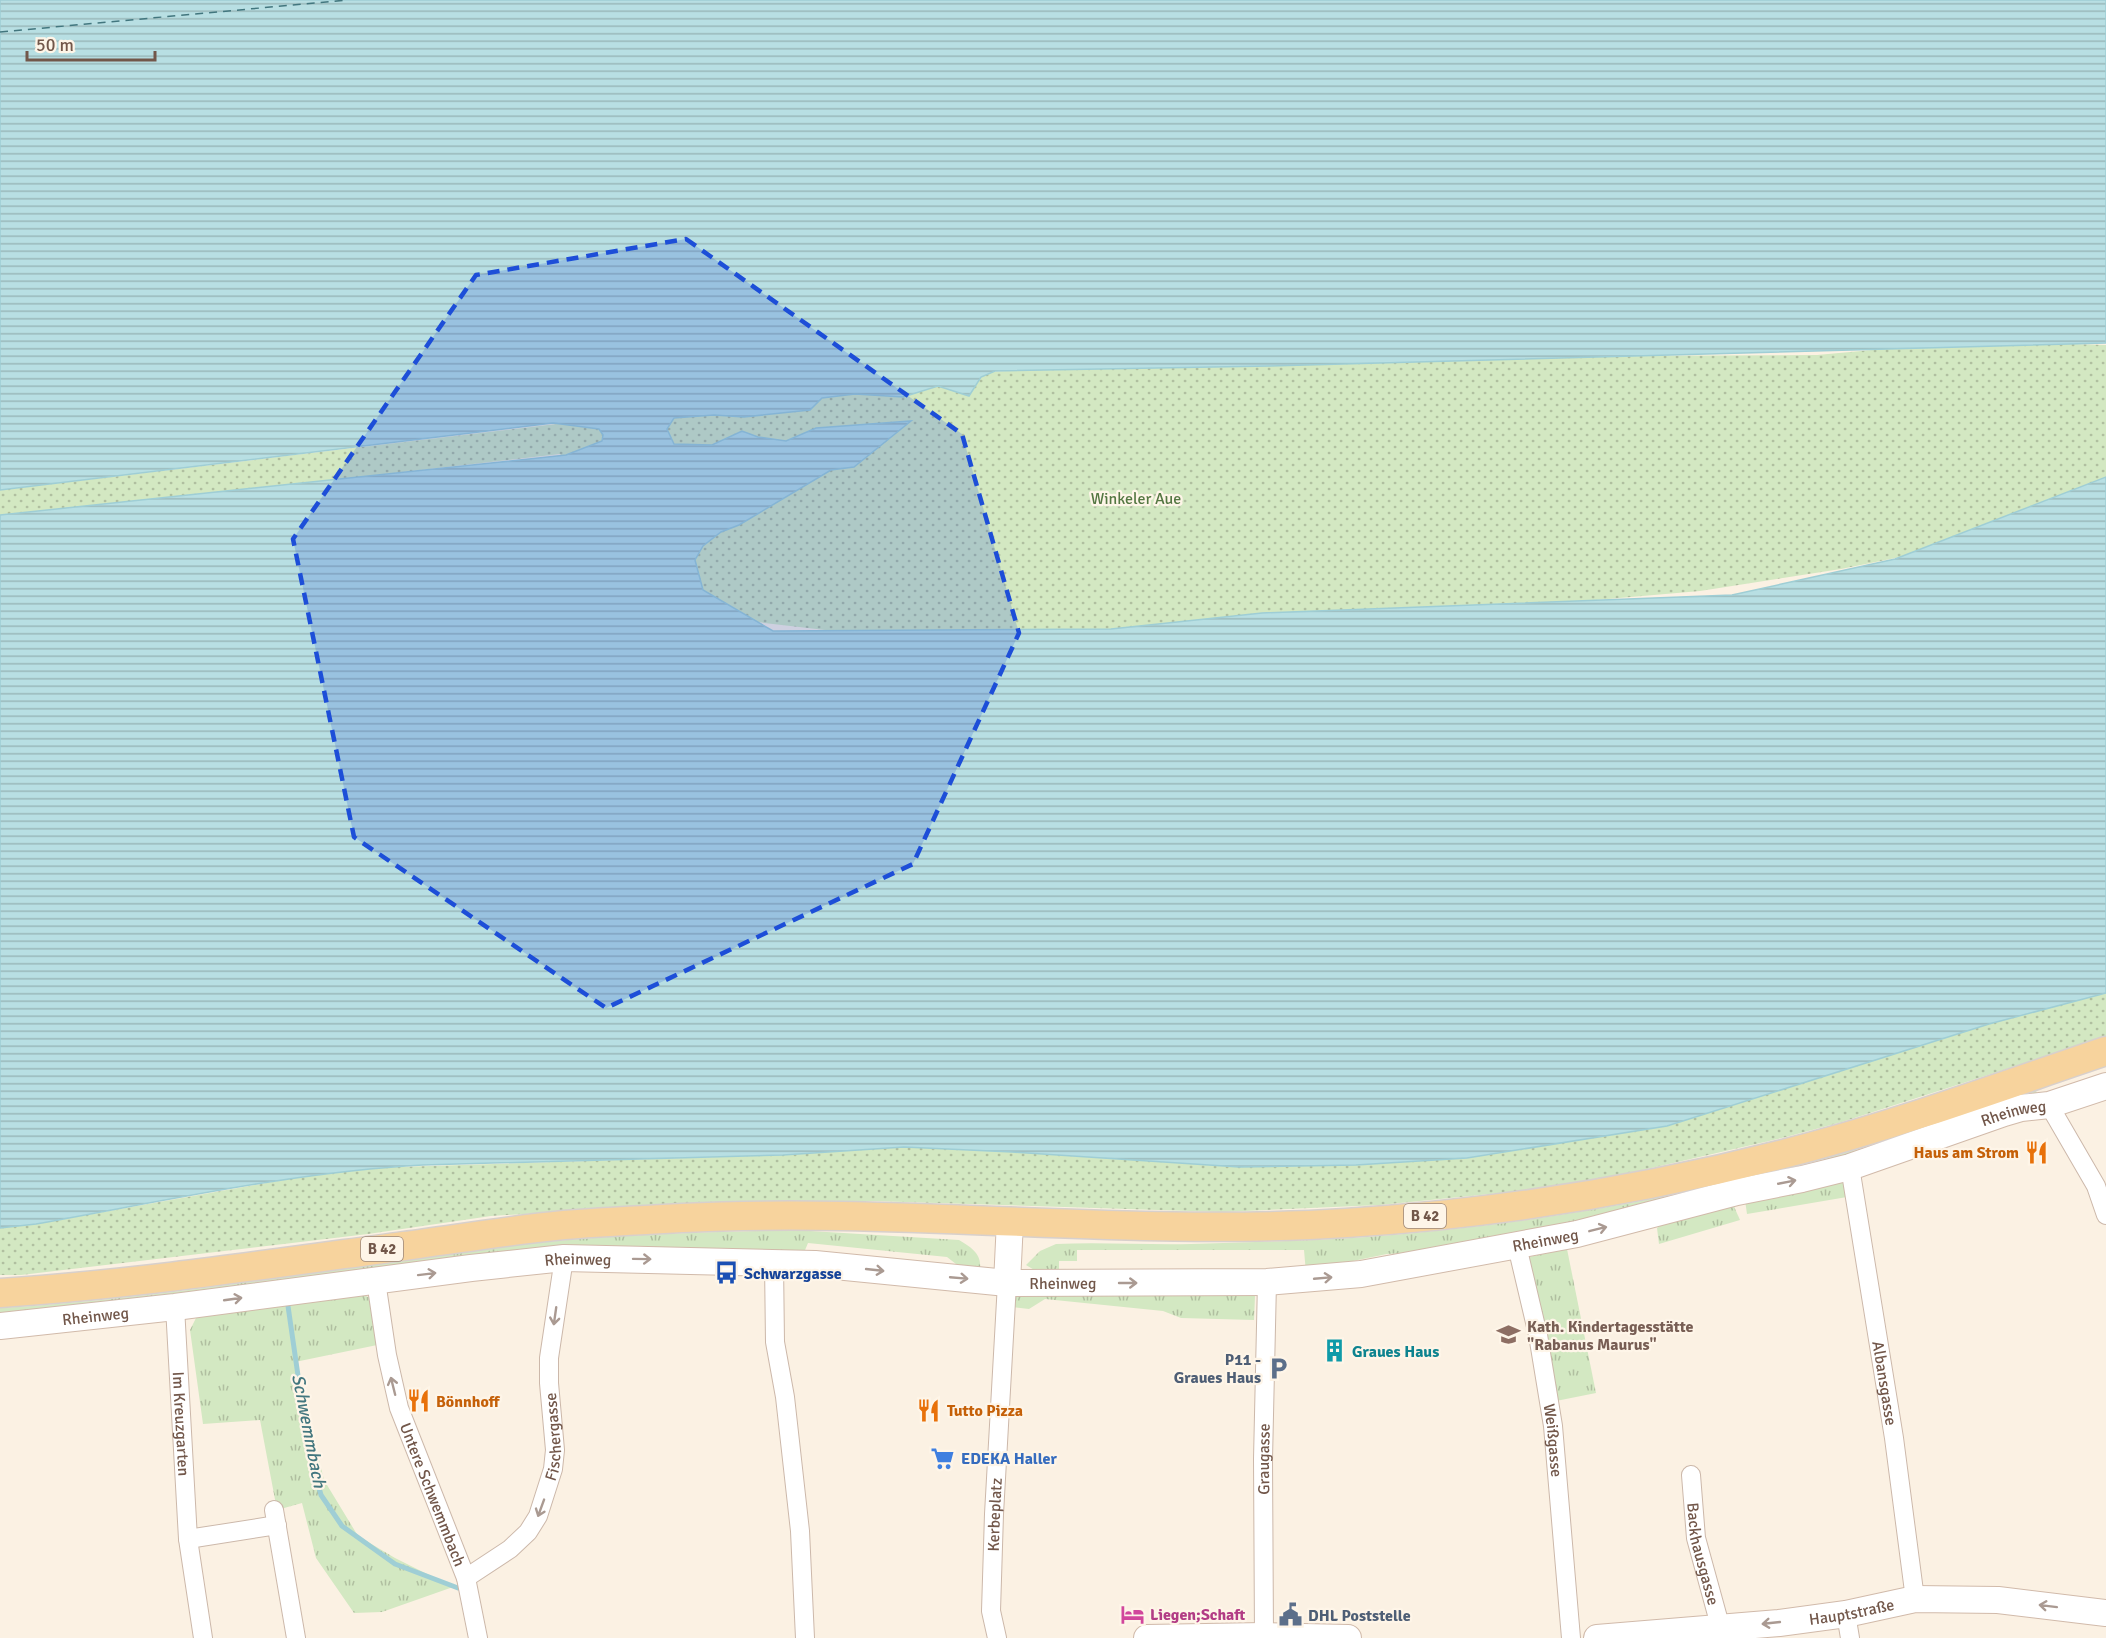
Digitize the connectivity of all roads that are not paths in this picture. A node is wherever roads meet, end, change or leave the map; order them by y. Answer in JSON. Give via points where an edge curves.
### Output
{"nodes":[{"id":1,"x":2106,"y":1051,"type":"edge"},
{"id":2,"x":2106,"y":1086,"type":"edge"},
{"id":3,"x":2049,"y":1105,"type":"junction"},
{"id":4,"x":1850,"y":1167,"type":"junction"},
{"id":5,"x":2106,"y":1215,"type":"edge"},
{"id":6,"x":1010,"y":1221,"type":"junction"},
{"id":7,"x":1517,"y":1246,"type":"junction"},
{"id":8,"x":564,"y":1258,"type":"junction"},
{"id":9,"x":774,"y":1263,"type":"junction"},
{"id":10,"x":376,"y":1281,"type":"junction"},
{"id":11,"x":1268,"y":1282,"type":"junction"},
{"id":12,"x":1007,"y":1283,"type":"junction"},
{"id":13,"x":0,"y":1293,"type":"edge"},
{"id":14,"x":175,"y":1307,"type":"junction"},
{"id":15,"x":0,"y":1326,"type":"edge"},
{"id":16,"x":1691,"y":1475,"type":"dead end"},
{"id":17,"x":188,"y":1539,"type":"junction"},
{"id":18,"x":466,"y":1578,"type":"junction"},
{"id":19,"x":1915,"y":1599,"type":"junction"},
{"id":20,"x":2106,"y":1613,"type":"edge"},
{"id":21,"x":1848,"y":1626,"type":"edge"},
{"id":22,"x":1721,"y":1629,"type":"junction"},
{"id":23,"x":1264,"y":1635,"type":"junction"},
{"id":24,"x":203,"y":1638,"type":"edge"},
{"id":25,"x":296,"y":1638,"type":"edge"},
{"id":26,"x":478,"y":1638,"type":"edge"},
{"id":27,"x":805,"y":1638,"type":"edge"},
{"id":28,"x":997,"y":1638,"type":"edge"},
{"id":29,"x":1147,"y":1638,"type":"edge"},
{"id":30,"x":1348,"y":1638,"type":"edge"},
{"id":31,"x":1571,"y":1638,"type":"edge"},
{"id":32,"x":1597,"y":1638,"type":"edge"}],
"edges":[{"from":1,"to":6,"type":"main road","number":"B 42","via":[[1879,1127],[1749,1162],[1626,1189],[1503,1209],[1256,1226]]},
{"from":2,"to":3,"type":"street","name":"Rheinweg"},
{"from":3,"to":4,"type":"street","name":"Rheinweg","via":[[2004,1113]]},
{"from":3,"to":5,"type":"street","via":[[2096,1186]]},
{"from":7,"to":4,"type":"street","name":"Rheinweg","one_way":true},
{"from":4,"to":19,"type":"street","name":"Albansgasse","via":[[1894,1438]]},
{"from":6,"to":12,"type":"street"},
{"from":6,"to":13,"type":"main road","number":"B 42","via":[[764,1216],[560,1226],[193,1275]]},
{"from":11,"to":7,"type":"street","name":"Rheinweg","one_way":true,"via":[[1361,1274]]},
{"from":7,"to":31,"type":"street","name":"Weißgasse","via":[[1538,1335],[1553,1426]]},
{"from":8,"to":9,"type":"street","name":"Rheinweg","one_way":true},
{"from":10,"to":8,"type":"street","name":"Rheinweg","one_way":true},
{"from":8,"to":18,"type":"street","name":"Fischergasse","one_way":true,"via":[[549,1358],[554,1469],[538,1516],[528,1532]]},
{"from":9,"to":12,"type":"street","name":"Rheinweg","one_way":true},
{"from":9,"to":27,"type":"street","via":[[775,1342],[800,1531]]},
{"from":14,"to":10,"type":"street","name":"Rheinweg","one_way":true},
{"from":18,"to":10,"type":"street","name":"Untere Schwemmbach","one_way":true,"via":[[399,1408]]},
{"from":12,"to":11,"type":"street","name":"Rheinweg","one_way":true},
{"from":11,"to":23,"type":"street","name":"Graugasse"},
{"from":12,"to":28,"type":"street","name":"Kerbeplatz","via":[[991,1611]]},
{"from":14,"to":15,"type":"street","name":"Rheinweg"},
{"from":14,"to":17,"type":"street","name":"Im Kreuzgarten"},
{"from":16,"to":22,"type":"street","name":"Backhausgasse","via":[[1696,1538]]},
{"from":17,"to":24,"type":"street","name":"Im Kreuzgarten"},
{"from":17,"to":25,"type":"street","via":[[276,1517]]},
{"from":18,"to":26,"type":"street","name":"Untere Schwemmbach"},
{"from":20,"to":19,"type":"street","name":"Hauptstraße","one_way":true,"via":[[1998,1600]]},
{"from":19,"to":21,"type":"street","name":"Hauptstraße"},
{"from":21,"to":22,"type":"street","name":"Hauptstraße","one_way":true},
{"from":22,"to":32,"type":"street","name":"Hauptstraße"},
{"from":23,"to":29,"type":"street"},
{"from":23,"to":30,"type":"street"}]}
